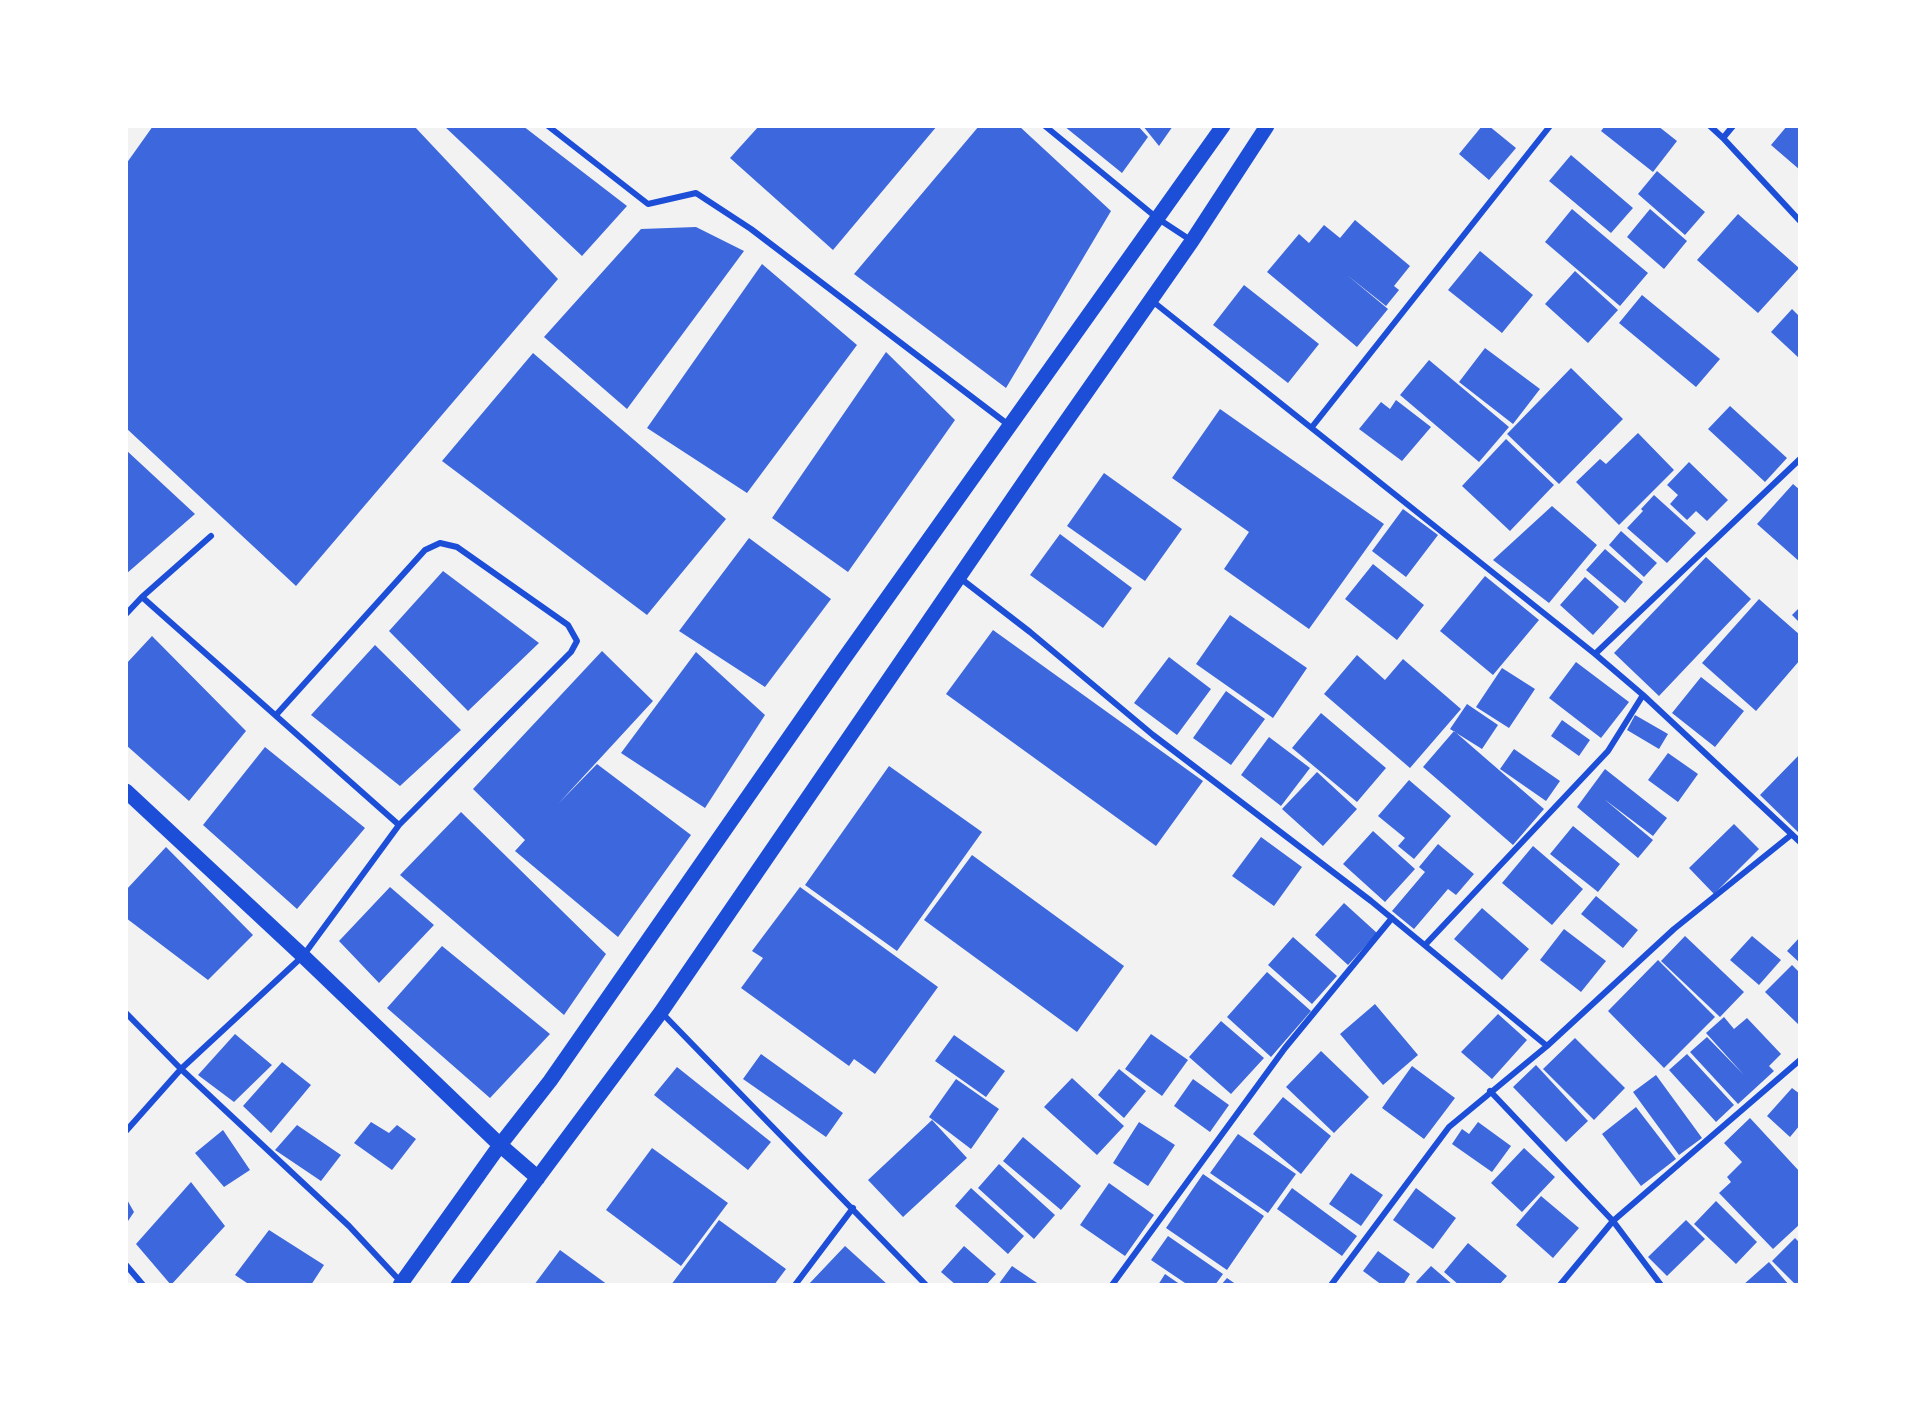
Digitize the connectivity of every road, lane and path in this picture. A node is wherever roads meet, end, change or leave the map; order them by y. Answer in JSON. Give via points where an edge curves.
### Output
{"nodes":[{"id":1,"x":548,"y":126,"type":"edge"},
{"id":2,"x":1045,"y":126,"type":"edge"},
{"id":3,"x":1223,"y":126,"type":"edge"},
{"id":4,"x":1268,"y":126,"type":"edge"},
{"id":5,"x":1550,"y":126,"type":"edge"},
{"id":6,"x":1710,"y":126,"type":"edge"},
{"id":7,"x":1733,"y":126,"type":"edge"},
{"id":8,"x":1723,"y":138,"type":"junction"},
{"id":9,"x":1157,"y":218,"type":"junction"},
{"id":10,"x":1800,"y":220,"type":"edge"},
{"id":11,"x":1192,"y":241,"type":"junction"},
{"id":12,"x":1151,"y":299,"type":"junction"},
{"id":13,"x":1010,"y":426,"type":"junction"},
{"id":14,"x":1312,"y":427,"type":"junction"},
{"id":15,"x":1800,"y":459,"type":"edge"},
{"id":16,"x":211,"y":536,"type":"dead end"},
{"id":17,"x":959,"y":578,"type":"junction"},
{"id":18,"x":142,"y":597,"type":"junction"},
{"id":19,"x":126,"y":614,"type":"edge"},
{"id":20,"x":1595,"y":654,"type":"junction"},
{"id":21,"x":1643,"y":695,"type":"junction"},
{"id":22,"x":276,"y":715,"type":"junction"},
{"id":23,"x":126,"y":791,"type":"edge"},
{"id":24,"x":399,"y":825,"type":"junction"},
{"id":25,"x":1791,"y":835,"type":"junction"},
{"id":26,"x":1800,"y":842,"type":"edge"},
{"id":27,"x":1392,"y":918,"type":"junction"},
{"id":28,"x":1425,"y":945,"type":"junction"},
{"id":29,"x":303,"y":956,"type":"junction"},
{"id":30,"x":661,"y":1012,"type":"junction"},
{"id":31,"x":126,"y":1013,"type":"edge"},
{"id":32,"x":1546,"y":1046,"type":"junction"},
{"id":33,"x":1800,"y":1060,"type":"edge"},
{"id":34,"x":181,"y":1069,"type":"junction"},
{"id":35,"x":1490,"y":1091,"type":"junction"},
{"id":36,"x":126,"y":1131,"type":"edge"},
{"id":37,"x":500,"y":1145,"type":"junction"},
{"id":38,"x":538,"y":1178,"type":"junction"},
{"id":39,"x":853,"y":1208,"type":"junction"},
{"id":40,"x":1613,"y":1221,"type":"junction"},
{"id":41,"x":126,"y":1265,"type":"edge"},
{"id":42,"x":401,"y":1284,"type":"edge"},
{"id":43,"x":143,"y":1285,"type":"edge"},
{"id":44,"x":458,"y":1285,"type":"edge"},
{"id":45,"x":795,"y":1285,"type":"edge"},
{"id":46,"x":926,"y":1285,"type":"edge"},
{"id":47,"x":1113,"y":1285,"type":"edge"},
{"id":48,"x":1331,"y":1285,"type":"edge"},
{"id":49,"x":1560,"y":1285,"type":"edge"},
{"id":50,"x":1661,"y":1285,"type":"edge"}],
"edges":[{"from":1,"to":13,"type":"street","via":[[648,204],[696,193],[751,229]]},
{"from":2,"to":9,"type":"street"},
{"from":3,"to":9,"type":"main road"},
{"from":4,"to":11,"type":"main road"},
{"from":5,"to":14,"type":"street"},
{"from":6,"to":8,"type":"street"},
{"from":7,"to":8,"type":"street"},
{"from":8,"to":10,"type":"street"},
{"from":9,"to":11,"type":"street"},
{"from":9,"to":13,"type":"main road"},
{"from":11,"to":12,"type":"main road"},
{"from":12,"to":14,"type":"street"},
{"from":12,"to":17,"type":"main road"},
{"from":13,"to":37,"type":"main road","via":[[550,1081]]},
{"from":14,"to":20,"type":"street"},
{"from":15,"to":20,"type":"street"},
{"from":16,"to":18,"type":"street"},
{"from":17,"to":27,"type":"street","via":[[1152,735]]},
{"from":17,"to":30,"type":"main road"},
{"from":18,"to":19,"type":"street"},
{"from":18,"to":22,"type":"street"},
{"from":20,"to":21,"type":"street"},
{"from":21,"to":25,"type":"street"},
{"from":21,"to":28,"type":"street","via":[[1608,751]]},
{"from":22,"to":24,"type":"street"},
{"from":22,"to":24,"type":"street","via":[[425,550],[440,543],[458,547],[568,625],[577,641],[571,652]]},
{"from":23,"to":29,"type":"main road"},
{"from":24,"to":29,"type":"street"},
{"from":25,"to":26,"type":"street"},
{"from":25,"to":32,"type":"street","via":[[1674,929]]},
{"from":27,"to":28,"type":"street"},
{"from":27,"to":47,"type":"street","via":[[1285,1048]]},
{"from":28,"to":32,"type":"street"},
{"from":29,"to":34,"type":"street"},
{"from":29,"to":37,"type":"main road"},
{"from":30,"to":38,"type":"main road"},
{"from":30,"to":39,"type":"street"},
{"from":31,"to":34,"type":"street"},
{"from":32,"to":35,"type":"street"},
{"from":33,"to":40,"type":"street"},
{"from":34,"to":36,"type":"street"},
{"from":34,"to":42,"type":"street","via":[[349,1226]]},
{"from":35,"to":40,"type":"street"},
{"from":35,"to":48,"type":"street","via":[[1449,1127]]},
{"from":37,"to":38,"type":"main road"},
{"from":37,"to":42,"type":"main road"},
{"from":38,"to":44,"type":"main road"},
{"from":39,"to":45,"type":"street"},
{"from":39,"to":46,"type":"street"},
{"from":40,"to":49,"type":"street"},
{"from":40,"to":50,"type":"street"},
{"from":41,"to":43,"type":"street"}]}
